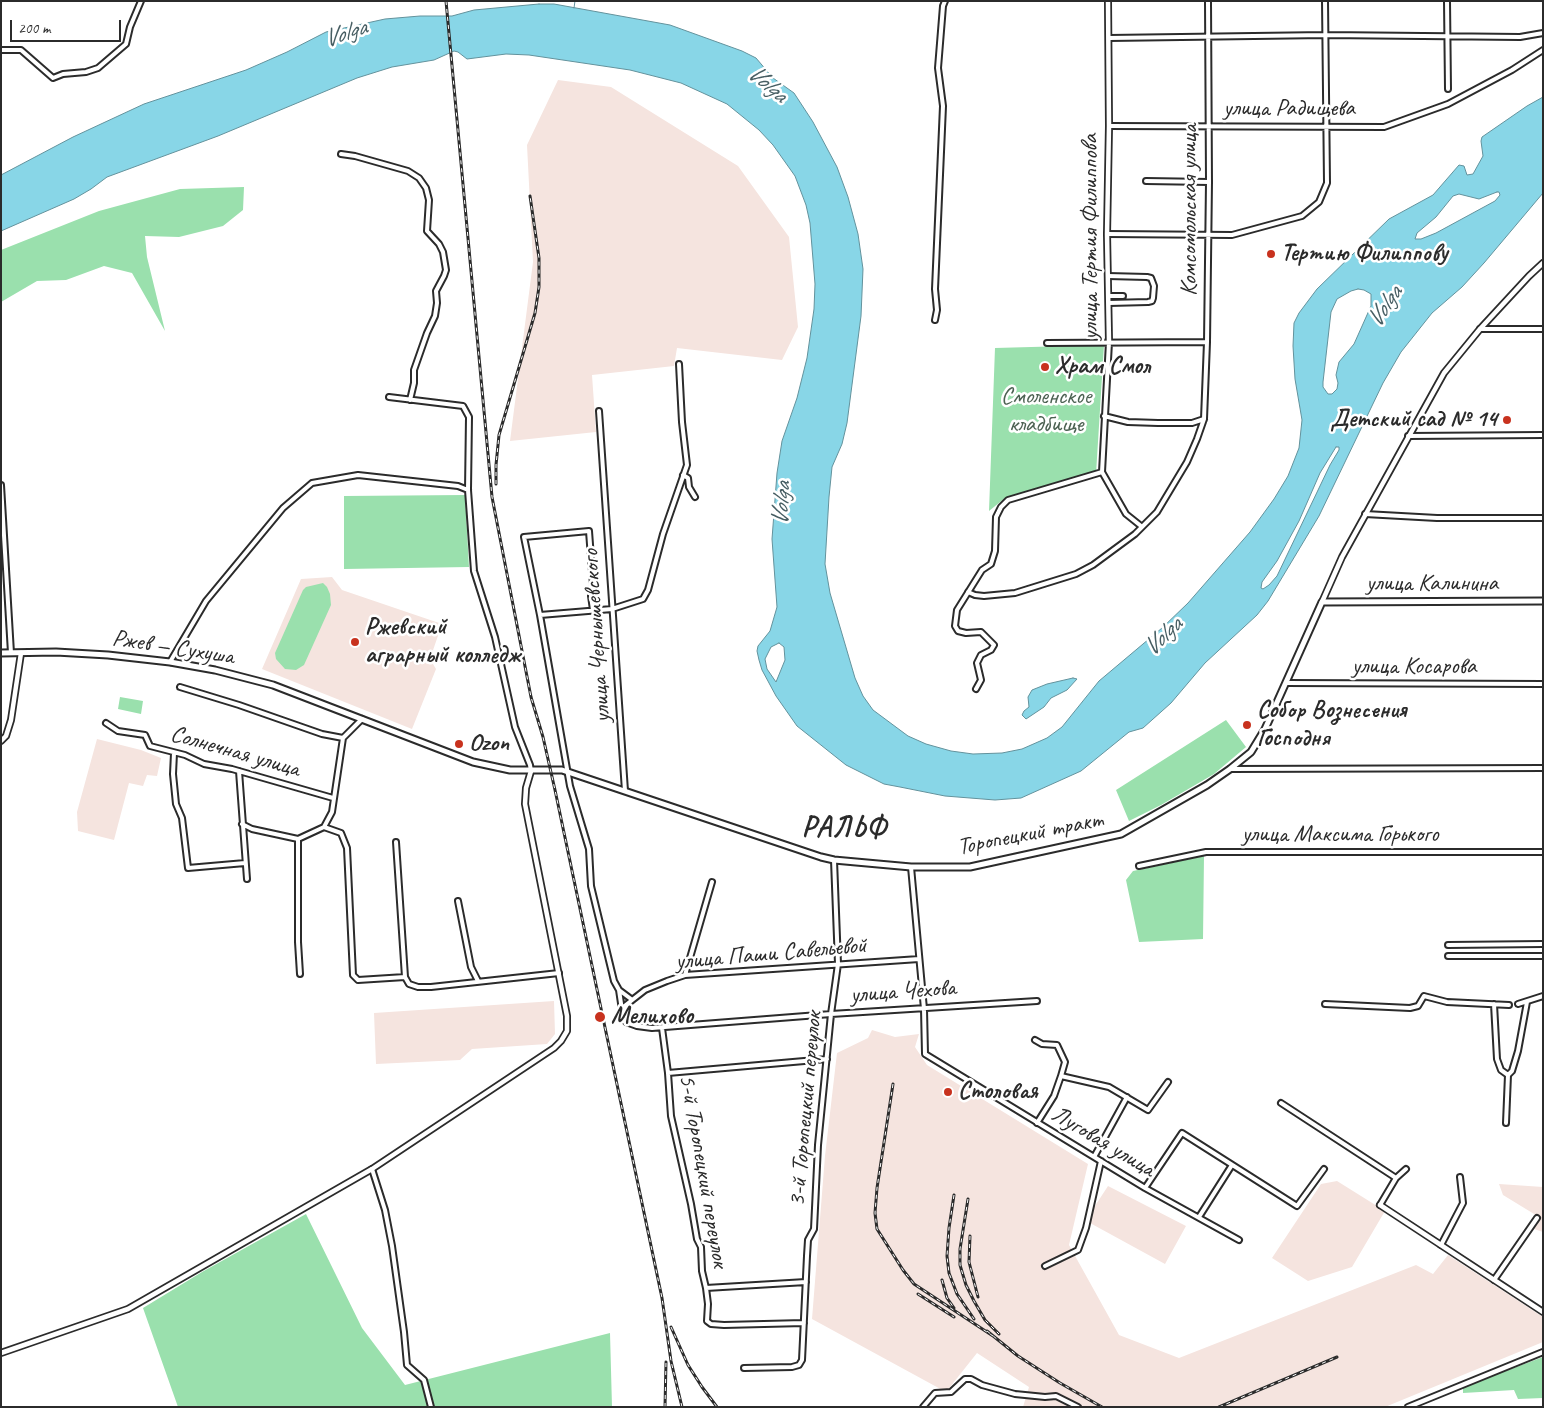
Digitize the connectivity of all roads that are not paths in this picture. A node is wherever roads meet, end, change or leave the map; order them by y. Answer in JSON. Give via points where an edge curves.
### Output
{"nodes":[{"id":1,"x":141,"y":1,"type":"edge"},
{"id":2,"x":945,"y":1,"type":"edge"},
{"id":3,"x":1108,"y":1,"type":"edge"},
{"id":4,"x":1208,"y":1,"type":"edge"},
{"id":5,"x":1325,"y":1,"type":"edge"},
{"id":6,"x":1447,"y":1,"type":"edge"},
{"id":7,"x":1543,"y":33,"type":"edge"},
{"id":8,"x":1326,"y":35,"type":"junction"},
{"id":9,"x":1447,"y":37,"type":"junction"},
{"id":10,"x":1109,"y":38,"type":"junction"},
{"id":11,"x":1207,"y":38,"type":"junction"},
{"id":12,"x":1,"y":50,"type":"edge"},
{"id":13,"x":1543,"y":50,"type":"edge"},
{"id":14,"x":1448,"y":90,"type":"dead end"},
{"id":15,"x":1109,"y":126,"type":"junction"},
{"id":16,"x":1208,"y":126,"type":"junction"},
{"id":17,"x":1326,"y":126,"type":"junction"},
{"id":18,"x":341,"y":154,"type":"dead end"},
{"id":19,"x":1146,"y":181,"type":"dead end"},
{"id":20,"x":1209,"y":182,"type":"junction"},
{"id":21,"x":1107,"y":234,"type":"junction"},
{"id":22,"x":1208,"y":234,"type":"junction"},
{"id":23,"x":1543,"y":263,"type":"edge"},
{"id":24,"x":1108,"y":276,"type":"junction"},
{"id":25,"x":1108,"y":296,"type":"junction"},
{"id":26,"x":1123,"y":296,"type":"dead end"},
{"id":27,"x":1109,"y":303,"type":"junction"},
{"id":28,"x":935,"y":320,"type":"dead end"},
{"id":29,"x":1480,"y":329,"type":"junction"},
{"id":30,"x":1543,"y":330,"type":"edge"},
{"id":31,"x":1109,"y":342,"type":"junction"},
{"id":32,"x":1207,"y":342,"type":"junction"},
{"id":33,"x":1047,"y":343,"type":"dead end"},
{"id":34,"x":679,"y":364,"type":"dead end"},
{"id":35,"x":389,"y":397,"type":"dead end"},
{"id":36,"x":410,"y":400,"type":"junction"},
{"id":37,"x":600,"y":411,"type":"dead end"},
{"id":38,"x":1104,"y":416,"type":"junction"},
{"id":39,"x":1204,"y":419,"type":"junction"},
{"id":40,"x":1408,"y":436,"type":"junction"},
{"id":41,"x":1543,"y":436,"type":"edge"},
{"id":42,"x":1102,"y":472,"type":"junction"},
{"id":43,"x":683,"y":475,"type":"junction"},
{"id":44,"x":1,"y":486,"type":"edge"},
{"id":45,"x":468,"y":490,"type":"junction"},
{"id":46,"x":695,"y":497,"type":"dead end"},
{"id":47,"x":1365,"y":514,"type":"junction"},
{"id":48,"x":1543,"y":518,"type":"edge"},
{"id":49,"x":1141,"y":526,"type":"junction"},
{"id":50,"x":8,"y":590,"type":"junction"},
{"id":51,"x":1,"y":592,"type":"edge"},
{"id":52,"x":968,"y":592,"type":"junction"},
{"id":53,"x":1543,"y":601,"type":"edge"},
{"id":54,"x":1322,"y":602,"type":"junction"},
{"id":55,"x":612,"y":608,"type":"junction"},
{"id":56,"x":593,"y":610,"type":"junction"},
{"id":57,"x":540,"y":615,"type":"junction"},
{"id":58,"x":1,"y":653,"type":"edge"},
{"id":59,"x":11,"y":653,"type":"junction"},
{"id":60,"x":21,"y":654,"type":"junction"},
{"id":61,"x":170,"y":662,"type":"junction"},
{"id":62,"x":1286,"y":683,"type":"junction"},
{"id":63,"x":1543,"y":684,"type":"edge"},
{"id":64,"x":180,"y":687,"type":"dead end"},
{"id":65,"x":976,"y":690,"type":"dead end"},
{"id":66,"x":362,"y":720,"type":"junction"},
{"id":67,"x":106,"y":723,"type":"dead end"},
{"id":68,"x":343,"y":738,"type":"junction"},
{"id":69,"x":1,"y":741,"type":"edge"},
{"id":70,"x":174,"y":753,"type":"junction"},
{"id":71,"x":1543,"y":768,"type":"edge"},
{"id":72,"x":1230,"y":769,"type":"junction"},
{"id":73,"x":239,"y":771,"type":"junction"},
{"id":74,"x":531,"y":771,"type":"junction"},
{"id":75,"x":567,"y":771,"type":"junction"},
{"id":76,"x":625,"y":791,"type":"junction"},
{"id":77,"x":333,"y":798,"type":"junction"},
{"id":78,"x":242,"y":824,"type":"junction"},
{"id":79,"x":324,"y":827,"type":"junction"},
{"id":80,"x":298,"y":839,"type":"junction"},
{"id":81,"x":396,"y":842,"type":"dead end"},
{"id":82,"x":1543,"y":852,"type":"edge"},
{"id":83,"x":834,"y":860,"type":"junction"},
{"id":84,"x":245,"y":863,"type":"junction"},
{"id":85,"x":1139,"y":866,"type":"dead end"},
{"id":86,"x":912,"y":867,"type":"junction"},
{"id":87,"x":247,"y":879,"type":"dead end"},
{"id":88,"x":712,"y":882,"type":"dead end"},
{"id":89,"x":458,"y":901,"type":"dead end"},
{"id":90,"x":1543,"y":944,"type":"edge"},
{"id":91,"x":1448,"y":945,"type":"dead end"},
{"id":92,"x":1448,"y":956,"type":"dead end"},
{"id":93,"x":1543,"y":956,"type":"edge"},
{"id":94,"x":919,"y":959,"type":"junction"},
{"id":95,"x":838,"y":964,"type":"junction"},
{"id":96,"x":559,"y":973,"type":"junction"},
{"id":97,"x":300,"y":974,"type":"dead end"},
{"id":98,"x":685,"y":975,"type":"junction"},
{"id":99,"x":405,"y":977,"type":"junction"},
{"id":100,"x":478,"y":981,"type":"junction"},
{"id":101,"x":619,"y":990,"type":"junction"},
{"id":102,"x":1543,"y":996,"type":"edge"},
{"id":103,"x":631,"y":1000,"type":"junction"},
{"id":104,"x":1037,"y":1001,"type":"dead end"},
{"id":105,"x":1527,"y":1002,"type":"junction"},
{"id":106,"x":1324,"y":1004,"type":"dead end"},
{"id":107,"x":1494,"y":1004,"type":"junction"},
{"id":108,"x":1518,"y":1004,"type":"dead end"},
{"id":109,"x":1508,"y":1005,"type":"dead end"},
{"id":110,"x":622,"y":1008,"type":"junction"},
{"id":111,"x":924,"y":1009,"type":"junction"},
{"id":112,"x":831,"y":1014,"type":"junction"},
{"id":113,"x":662,"y":1028,"type":"junction"},
{"id":114,"x":1035,"y":1040,"type":"dead end"},
{"id":115,"x":827,"y":1059,"type":"junction"},
{"id":116,"x":668,"y":1073,"type":"junction"},
{"id":117,"x":1508,"y":1075,"type":"junction"},
{"id":118,"x":1062,"y":1076,"type":"junction"},
{"id":119,"x":1168,"y":1082,"type":"dead end"},
{"id":120,"x":1127,"y":1097,"type":"junction"},
{"id":121,"x":1281,"y":1103,"type":"dead end"},
{"id":122,"x":1038,"y":1123,"type":"junction"},
{"id":123,"x":1506,"y":1123,"type":"dead end"},
{"id":124,"x":1094,"y":1157,"type":"junction"},
{"id":125,"x":1101,"y":1161,"type":"junction"},
{"id":126,"x":1232,"y":1166,"type":"junction"},
{"id":127,"x":372,"y":1169,"type":"junction"},
{"id":128,"x":1406,"y":1169,"type":"dead end"},
{"id":129,"x":1324,"y":1170,"type":"dead end"},
{"id":130,"x":1460,"y":1177,"type":"dead end"},
{"id":131,"x":1396,"y":1178,"type":"junction"},
{"id":132,"x":1145,"y":1188,"type":"junction"},
{"id":133,"x":1380,"y":1205,"type":"joint"},
{"id":134,"x":1200,"y":1217,"type":"junction"},
{"id":135,"x":1537,"y":1218,"type":"dead end"},
{"id":136,"x":1239,"y":1240,"type":"dead end"},
{"id":137,"x":1441,"y":1244,"type":"junction"},
{"id":138,"x":1045,"y":1266,"type":"dead end"},
{"id":139,"x":1494,"y":1280,"type":"junction"},
{"id":140,"x":806,"y":1282,"type":"junction"},
{"id":141,"x":706,"y":1288,"type":"junction"},
{"id":142,"x":1543,"y":1312,"type":"edge"},
{"id":143,"x":804,"y":1323,"type":"junction"},
{"id":144,"x":1543,"y":1352,"type":"edge"},
{"id":145,"x":1,"y":1353,"type":"edge"},
{"id":146,"x":744,"y":1368,"type":"dead end"},
{"id":147,"x":431,"y":1407,"type":"edge"},
{"id":148,"x":924,"y":1407,"type":"edge"},
{"id":149,"x":1078,"y":1407,"type":"edge"},
{"id":150,"x":1408,"y":1407,"type":"edge"}],
"edges":[{"from":1,"to":12,"type":"street","via":[[126,44],[98,68],[53,78],[21,50]]},
{"from":2,"to":28,"type":"street","via":[[938,68],[943,106]]},
{"from":3,"to":10,"type":"street","name":"улица Тертия Филиппова"},
{"from":4,"to":11,"type":"street","name":"Комсомольская улица"},
{"from":5,"to":8,"type":"street"},
{"from":6,"to":9,"type":"street"},
{"from":7,"to":9,"type":"street","via":[[1520,37]]},
{"from":8,"to":9,"type":"street"},
{"from":8,"to":11,"type":"street"},
{"from":8,"to":17,"type":"street"},
{"from":9,"to":14,"type":"street"},
{"from":10,"to":11,"type":"street"},
{"from":10,"to":15,"type":"street","name":"улица Тертия Филиппова"},
{"from":11,"to":16,"type":"street","name":"Комсомольская улица"},
{"from":13,"to":17,"type":"street","name":"улица Радищева","via":[[1448,104],[1384,127]]},
{"from":15,"to":16,"type":"street","name":"улица Радищева"},
{"from":15,"to":21,"type":"street","name":"улица Тертия Филиппова"},
{"from":16,"to":17,"type":"street","name":"улица Радищева"},
{"from":16,"to":20,"type":"street","name":"Комсомольская улица"},
{"from":17,"to":22,"type":"street","via":[[1327,183],[1319,202],[1302,216],[1232,235]]},
{"from":18,"to":36,"type":"street","via":[[408,171],[426,188],[429,200],[427,231],[443,252],[446,270],[436,291],[435,316],[414,370]]},
{"from":19,"to":20,"type":"street"},
{"from":20,"to":22,"type":"street","name":"Комсомольская улица"},
{"from":21,"to":22,"type":"street"},
{"from":21,"to":24,"type":"street","name":"улица Тертия Филиппова"},
{"from":22,"to":32,"type":"street","name":"Комсомольская улица"},
{"from":23,"to":29,"type":"street"},
{"from":24,"to":25,"type":"street","name":"улица Тертия Филиппова"},
{"from":24,"to":27,"type":"street","via":[[1147,276],[1154,286],[1152,301]]},
{"from":25,"to":26,"type":"street"},
{"from":25,"to":27,"type":"street","name":"улица Тертия Филиппова"},
{"from":27,"to":31,"type":"street","name":"улица Тертия Филиппова"},
{"from":29,"to":30,"type":"street"},
{"from":29,"to":40,"type":"street","via":[[1444,373]]},
{"from":31,"to":32,"type":"street"},
{"from":31,"to":33,"type":"street"},
{"from":31,"to":38,"type":"street","name":"улица Тертия Филиппова"},
{"from":32,"to":39,"type":"street","name":"Комсомольская улица"},
{"from":34,"to":43,"type":"street","via":[[687,465]]},
{"from":35,"to":36,"type":"street"},
{"from":36,"to":45,"type":"street","via":[[463,406],[469,417]]},
{"from":37,"to":55,"type":"street","name":"улица Чернышевского"},
{"from":38,"to":39,"type":"street","via":[[1128,422],[1158,423],[1192,423]]},
{"from":38,"to":42,"type":"street","name":"улица Тертия Филиппова"},
{"from":39,"to":49,"type":"street","name":"Комсомольская улица","via":[[1187,462],[1157,512]]},
{"from":40,"to":41,"type":"street"},
{"from":40,"to":47,"type":"street"},
{"from":42,"to":49,"type":"street","via":[[1126,514]]},
{"from":42,"to":52,"type":"street","via":[[1008,500],[996,517],[995,551],[991,564],[982,570]]},
{"from":43,"to":46,"type":"street","via":[[688,478]]},
{"from":43,"to":55,"type":"street","via":[[648,590],[643,599]]},
{"from":44,"to":50,"type":"street"},
{"from":45,"to":61,"type":"street","via":[[458,486],[358,475],[312,482],[283,508],[206,601]]},
{"from":45,"to":74,"type":"street","via":[[474,571],[495,637],[515,727]]},
{"from":47,"to":48,"type":"street"},
{"from":47,"to":54,"type":"street"},
{"from":49,"to":52,"type":"street","name":"Комсомольская улица","via":[[1093,566],[1076,574],[1015,594],[984,596]]},
{"from":50,"to":51,"type":"street"},
{"from":50,"to":59,"type":"street"},
{"from":52,"to":65,"type":"street","via":[[957,610],[955,626],[958,631],[966,633],[981,632],[994,645],[981,655],[977,664],[981,680]]},
{"from":53,"to":54,"type":"main road","name":"улица Калинина"},
{"from":54,"to":62,"type":"main road","name":"Торопецкий тракт"},
{"from":55,"to":56,"type":"street"},
{"from":55,"to":76,"type":"street","name":"улица Чернышевского"},
{"from":56,"to":57,"type":"street"},
{"from":56,"to":57,"type":"street","via":[[588,531],[524,537]]},
{"from":57,"to":75,"type":"street"},
{"from":58,"to":59,"type":"main road","name":"Ржев — Сухуша"},
{"from":59,"to":60,"type":"main road","name":"Ржев — Сухуша"},
{"from":60,"to":61,"type":"main road","name":"Ржев — Сухуша","via":[[82,653]]},
{"from":60,"to":69,"type":"street","via":[[11,720]]},
{"from":61,"to":66,"type":"main road","name":"Ржев — Сухуша","via":[[273,685]]},
{"from":62,"to":63,"type":"street","name":"улица Косарова"},
{"from":62,"to":72,"type":"main road","name":"Торопецкий тракт","via":[[1251,752]]},
{"from":64,"to":68,"type":"street"},
{"from":66,"to":68,"type":"street"},
{"from":66,"to":74,"type":"main road","via":[[473,762]]},
{"from":67,"to":70,"type":"street","name":"Солнечная улица","via":[[118,731],[145,735],[150,746]]},
{"from":68,"to":77,"type":"street"},
{"from":70,"to":73,"type":"street","name":"Солнечная улица","via":[[204,764]]},
{"from":70,"to":84,"type":"street","via":[[176,804],[182,818],[188,868]]},
{"from":71,"to":72,"type":"street"},
{"from":72,"to":86,"type":"main road","name":"Торопецкий тракт","via":[[1121,834],[970,867]]},
{"from":73,"to":77,"type":"street","name":"Солнечная улица"},
{"from":73,"to":78,"type":"street"},
{"from":74,"to":75,"type":"main road","name":"Торопецкий тракт"},
{"from":74,"to":96,"type":"street","via":[[525,804]]},
{"from":75,"to":76,"type":"main road","name":"Торопецкий тракт"},
{"from":75,"to":101,"type":"street","via":[[589,849],[591,886],[610,969]]},
{"from":76,"to":83,"type":"main road","name":"Торопецкий тракт"},
{"from":77,"to":79,"type":"street","via":[[332,812]]},
{"from":78,"to":80,"type":"street"},
{"from":78,"to":84,"type":"street"},
{"from":79,"to":80,"type":"street"},
{"from":79,"to":99,"type":"street","via":[[341,833],[347,848],[353,975],[358,980]]},
{"from":80,"to":97,"type":"street"},
{"from":81,"to":99,"type":"street"},
{"from":82,"to":85,"type":"street","name":"улица Максима Горького","via":[[1206,852]]},
{"from":83,"to":86,"type":"main road","name":"Торопецкий тракт"},
{"from":83,"to":95,"type":"street","name":"3-й Торопецкий переулок"},
{"from":84,"to":87,"type":"street"},
{"from":86,"to":94,"type":"street"},
{"from":88,"to":98,"type":"street"},
{"from":89,"to":100,"type":"street","via":[[471,968]]},
{"from":90,"to":91,"type":"street"},
{"from":92,"to":93,"type":"street"},
{"from":94,"to":95,"type":"street","name":"улица Паши Савельевой"},
{"from":94,"to":111,"type":"street"},
{"from":95,"to":98,"type":"street","name":"улица Паши Савельевой"},
{"from":95,"to":112,"type":"street","name":"3-й Торопецкий переулок"},
{"from":96,"to":100,"type":"street"},
{"from":96,"to":127,"type":"street","via":[[568,1026],[561,1041]]},
{"from":98,"to":103,"type":"street","name":"улица Паши Савельевой","via":[[645,990]]},
{"from":99,"to":100,"type":"street","via":[[409,984],[418,987]]},
{"from":101,"to":103,"type":"street"},
{"from":101,"to":110,"type":"street","name":"улица Чехова"},
{"from":102,"to":105,"type":"street"},
{"from":103,"to":110,"type":"street","name":"улица Паши Савельевой"},
{"from":104,"to":111,"type":"street","name":"улица Чехова"},
{"from":105,"to":108,"type":"street"},
{"from":105,"to":117,"type":"street","via":[[1518,1051]]},
{"from":106,"to":107,"type":"street","via":[[1410,1008],[1418,1006],[1424,996],[1447,1002]]},
{"from":107,"to":109,"type":"street"},
{"from":107,"to":117,"type":"street","via":[[1497,1059],[1501,1070]]},
{"from":110,"to":113,"type":"street","name":"улица Чехова","via":[[623,1017],[630,1024]]},
{"from":111,"to":112,"type":"street","name":"улица Чехова"},
{"from":111,"to":122,"type":"street","name":"Луговая улица","via":[[925,1054]]},
{"from":112,"to":113,"type":"street","name":"улица Чехова"},
{"from":112,"to":115,"type":"street","name":"3-й Торопецкий переулок"},
{"from":113,"to":116,"type":"street","name":"5-й Торопецкий переулок"},
{"from":114,"to":118,"type":"street","via":[[1057,1045],[1066,1062]]},
{"from":115,"to":116,"type":"street"},
{"from":115,"to":140,"type":"street","name":"3-й Торопецкий переулок","via":[[814,1228],[808,1240]]},
{"from":116,"to":141,"type":"street","name":"5-й Торопецкий переулок","via":[[671,1116],[701,1247]]},
{"from":117,"to":123,"type":"street"},
{"from":118,"to":120,"type":"street","via":[[1109,1087]]},
{"from":118,"to":122,"type":"street"},
{"from":119,"to":120,"type":"street","via":[[1148,1110]]},
{"from":120,"to":124,"type":"street"},
{"from":121,"to":131,"type":"street"},
{"from":122,"to":124,"type":"street","name":"Луговая улица"},
{"from":124,"to":125,"type":"street","name":"Луговая улица"},
{"from":125,"to":132,"type":"street","name":"Луговая улица"},
{"from":125,"to":138,"type":"street","via":[[1078,1250]]},
{"from":126,"to":129,"type":"street","via":[[1297,1206]]},
{"from":126,"to":132,"type":"street","via":[[1182,1133]]},
{"from":126,"to":134,"type":"street"},
{"from":127,"to":145,"type":"street","via":[[128,1310]]},
{"from":127,"to":147,"type":"street","via":[[386,1210],[407,1365],[424,1380]]},
{"from":128,"to":131,"type":"street"},
{"from":130,"to":137,"type":"street","via":[[1464,1203]]},
{"from":131,"to":133,"type":"street"},
{"from":132,"to":134,"type":"street","name":"Луговая улица"},
{"from":133,"to":137,"type":"street"},
{"from":134,"to":136,"type":"street","name":"Луговая улица"},
{"from":135,"to":139,"type":"street"},
{"from":137,"to":139,"type":"street"},
{"from":139,"to":142,"type":"street"},
{"from":140,"to":141,"type":"street"},
{"from":140,"to":143,"type":"street","name":"3-й Торопецкий переулок"},
{"from":141,"to":143,"type":"street","name":"5-й Торопецкий переулок","via":[[707,1321],[711,1324]]},
{"from":143,"to":146,"type":"street","name":"3-й Торопецкий переулок","via":[[802,1360],[798,1365]]},
{"from":144,"to":150,"type":"street"},
{"from":148,"to":149,"type":"street","via":[[935,1393],[952,1392],[965,1379],[971,1379],[1016,1394],[1056,1396]]}]}
